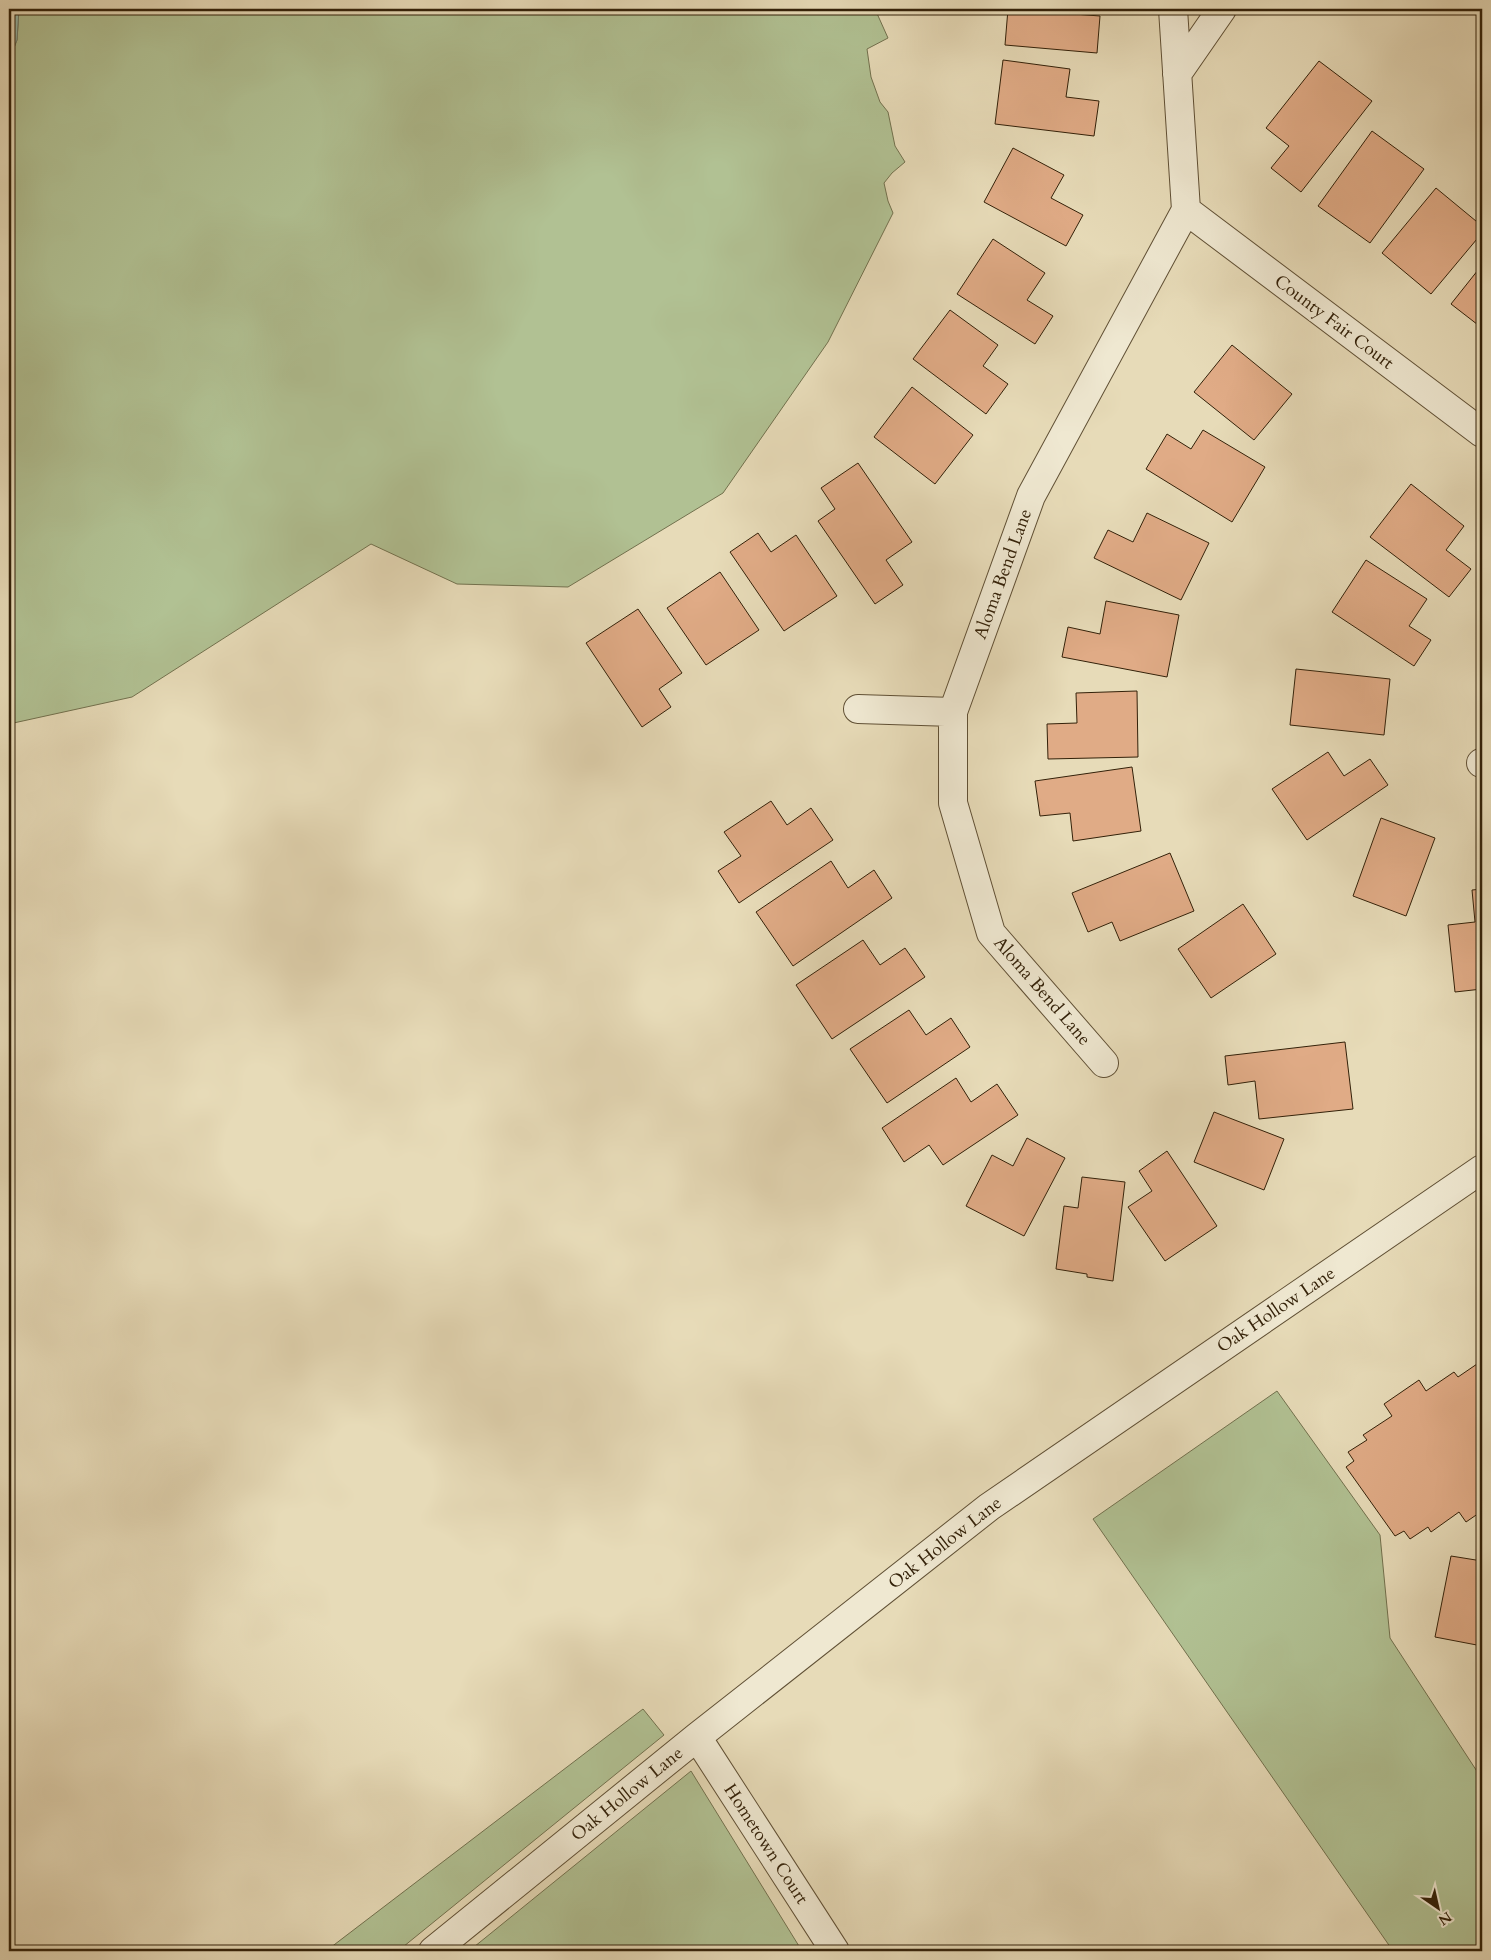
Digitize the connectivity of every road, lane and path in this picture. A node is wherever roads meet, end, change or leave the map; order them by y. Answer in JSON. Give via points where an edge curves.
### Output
{"nodes":[{"id":1,"x":1173,"y":9,"type":"edge"},
{"id":2,"x":1222,"y":9,"type":"edge"},
{"id":3,"x":1177,"y":74,"type":"junction"},
{"id":4,"x":1186,"y":210,"type":"junction"},
{"id":5,"x":1482,"y":433,"type":"edge"},
{"id":6,"x":858,"y":709,"type":"dead end"},
{"id":7,"x":953,"y":712,"type":"junction"},
{"id":8,"x":1104,"y":1063,"type":"dead end"},
{"id":9,"x":1482,"y":1169,"type":"edge"},
{"id":10,"x":697,"y":1737,"type":"junction"},
{"id":11,"x":434,"y":1951,"type":"edge"},
{"id":12,"x":836,"y":1951,"type":"edge"}],
"edges":[{"from":1,"to":3,"type":"street"},
{"from":2,"to":3,"type":"street"},
{"from":3,"to":4,"type":"street"},
{"from":4,"to":5,"type":"street","name":"County Fair Court"},
{"from":4,"to":7,"type":"street","name":"Aloma Bend Lane","via":[[1031,496]]},
{"from":6,"to":7,"type":"street"},
{"from":7,"to":8,"type":"street","name":"Aloma Bend Lane","via":[[953,803],[991,933]]},
{"from":9,"to":10,"type":"street","name":"Oak Hollow Lane","via":[[990,1507]]},
{"from":10,"to":11,"type":"street","name":"Oak Hollow Lane"},
{"from":10,"to":12,"type":"street","name":"Hometown Court"}]}
